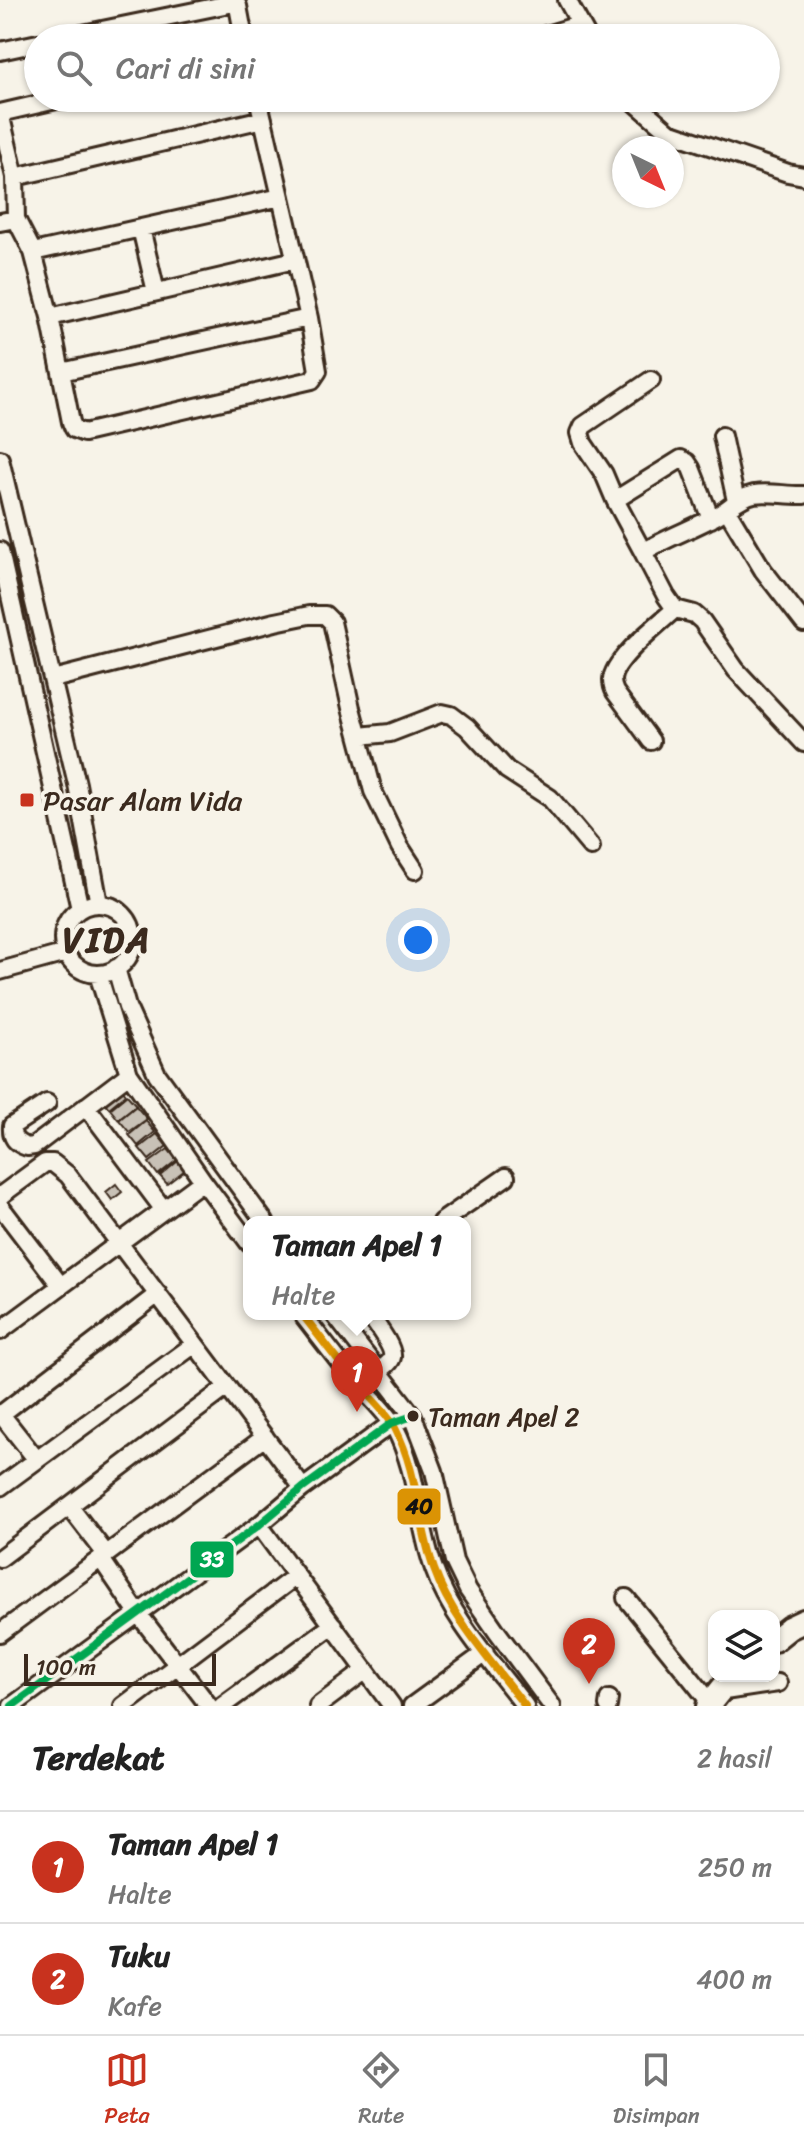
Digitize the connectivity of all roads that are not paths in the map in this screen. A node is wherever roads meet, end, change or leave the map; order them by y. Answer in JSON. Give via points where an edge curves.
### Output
{"nodes":[{"id":1,"x":567,"y":0,"type":"edge"},
{"id":2,"x":131,"y":24,"type":"edge"},
{"id":3,"x":241,"y":24,"type":"edge"},
{"id":4,"x":580,"y":24,"type":"edge"},
{"id":5,"x":24,"y":46,"type":"edge"},
{"id":6,"x":0,"y":51,"type":"edge"},
{"id":7,"x":24,"y":107,"type":"edge"},
{"id":8,"x":261,"y":112,"type":"edge"},
{"id":9,"x":646,"y":112,"type":"edge"},
{"id":10,"x":0,"y":113,"type":"edge"},
{"id":11,"x":263,"y":119,"type":"junction"},
{"id":12,"x":804,"y":176,"type":"edge"},
{"id":13,"x":15,"y":177,"type":"junction"},
{"id":14,"x":281,"y":197,"type":"junction"},
{"id":15,"x":8,"y":220,"type":"edge"},
{"id":16,"x":141,"y":228,"type":"junction"},
{"id":17,"x":33,"y":252,"type":"junction"},
{"id":18,"x":295,"y":260,"type":"junction"},
{"id":19,"x":156,"y":292,"type":"junction"},
{"id":20,"x":50,"y":317,"type":"junction"},
{"id":21,"x":309,"y":318,"type":"junction"},
{"id":22,"x":61,"y":372,"type":"junction"},
{"id":23,"x":651,"y":380,"type":"dead end"},
{"id":24,"x":722,"y":436,"type":"dead end"},
{"id":25,"x":0,"y":459,"type":"edge"},
{"id":26,"x":804,"y":495,"type":"edge"},
{"id":27,"x":615,"y":500,"type":"junction"},
{"id":28,"x":732,"y":505,"type":"junction"},
{"id":29,"x":711,"y":519,"type":"junction"},
{"id":30,"x":0,"y":551,"type":"edge"},
{"id":31,"x":643,"y":552,"type":"junction"},
{"id":32,"x":675,"y":609,"type":"junction"},
{"id":33,"x":804,"y":623,"type":"edge"},
{"id":34,"x":53,"y":679,"type":"junction"},
{"id":35,"x":359,"y":736,"type":"junction"},
{"id":36,"x":651,"y":741,"type":"dead end"},
{"id":37,"x":804,"y":743,"type":"edge"},
{"id":38,"x":591,"y":847,"type":"dead end"},
{"id":39,"x":415,"y":870,"type":"dead end"},
{"id":40,"x":99,"y":904,"type":"junction"},
{"id":41,"x":80,"y":909,"type":"junction"},
{"id":42,"x":66,"y":953,"type":"junction"},
{"id":43,"x":116,"y":968,"type":"junction"},
{"id":44,"x":0,"y":971,"type":"edge"},
{"id":45,"x":98,"y":974,"type":"junction"},
{"id":46,"x":150,"y":1058,"type":"junction"},
{"id":47,"x":129,"y":1072,"type":"junction"},
{"id":48,"x":47,"y":1103,"type":"dead end"},
{"id":49,"x":86,"y":1106,"type":"junction"},
{"id":50,"x":506,"y":1177,"type":"dead end"},
{"id":51,"x":203,"y":1181,"type":"junction"},
{"id":52,"x":0,"y":1196,"type":"edge"},
{"id":53,"x":0,"y":1206,"type":"edge"},
{"id":54,"x":164,"y":1210,"type":"junction"},
{"id":55,"x":261,"y":1216,"type":"edge"},
{"id":56,"x":450,"y":1216,"type":"edge"},
{"id":57,"x":243,"y":1235,"type":"edge"},
{"id":58,"x":120,"y":1241,"type":"junction"},
{"id":59,"x":61,"y":1286,"type":"junction"},
{"id":60,"x":158,"y":1294,"type":"junction"},
{"id":61,"x":306,"y":1320,"type":"edge"},
{"id":62,"x":339,"y":1320,"type":"edge"},
{"id":63,"x":373,"y":1320,"type":"edge"},
{"id":64,"x":3,"y":1323,"type":"edge"},
{"id":65,"x":195,"y":1344,"type":"junction"},
{"id":66,"x":378,"y":1371,"type":"junction"},
{"id":67,"x":227,"y":1387,"type":"junction"},
{"id":68,"x":0,"y":1414,"type":"edge"},
{"id":69,"x":413,"y":1416,"type":"junction"},
{"id":70,"x":392,"y":1423,"type":"junction"},
{"id":71,"x":265,"y":1437,"type":"junction"},
{"id":72,"x":37,"y":1460,"type":"junction"},
{"id":73,"x":0,"y":1487,"type":"edge"},
{"id":74,"x":303,"y":1488,"type":"junction"},
{"id":75,"x":69,"y":1506,"type":"junction"},
{"id":76,"x":259,"y":1525,"type":"junction"},
{"id":77,"x":104,"y":1556,"type":"junction"},
{"id":78,"x":0,"y":1558,"type":"edge"},
{"id":79,"x":296,"y":1576,"type":"junction"},
{"id":80,"x":626,"y":1598,"type":"dead end"},
{"id":81,"x":137,"y":1612,"type":"junction"},
{"id":82,"x":804,"y":1621,"type":"edge"},
{"id":83,"x":333,"y":1625,"type":"junction"},
{"id":84,"x":0,"y":1633,"type":"edge"},
{"id":85,"x":780,"y":1635,"type":"edge"},
{"id":86,"x":485,"y":1653,"type":"junction"},
{"id":87,"x":177,"y":1665,"type":"junction"},
{"id":88,"x":366,"y":1670,"type":"junction"},
{"id":89,"x":778,"y":1683,"type":"dead end"},
{"id":90,"x":717,"y":1694,"type":"edge"},
{"id":91,"x":12,"y":1706,"type":"edge"},
{"id":92,"x":123,"y":1706,"type":"edge"},
{"id":93,"x":209,"y":1706,"type":"edge"},
{"id":94,"x":222,"y":1706,"type":"edge"},
{"id":95,"x":318,"y":1706,"type":"edge"},
{"id":96,"x":392,"y":1706,"type":"edge"},
{"id":97,"x":412,"y":1706,"type":"edge"},
{"id":98,"x":525,"y":1706,"type":"edge"},
{"id":99,"x":552,"y":1706,"type":"edge"}],
"edges":[{"from":1,"to":4,"type":"street"},
{"from":2,"to":3,"type":"street","via":[[234,3]]},
{"from":5,"to":6,"type":"street"},
{"from":7,"to":10,"type":"street"},
{"from":8,"to":11,"type":"street"},
{"from":9,"to":12,"type":"street","via":[[669,132]]},
{"from":10,"to":13,"type":"street"},
{"from":11,"to":13,"type":"street"},
{"from":11,"to":14,"type":"street"},
{"from":13,"to":15,"type":"street"},
{"from":14,"to":16,"type":"street"},
{"from":14,"to":18,"type":"street"},
{"from":15,"to":17,"type":"street"},
{"from":16,"to":17,"type":"street"},
{"from":16,"to":19,"type":"street"},
{"from":17,"to":20,"type":"street"},
{"from":18,"to":19,"type":"street"},
{"from":18,"to":21,"type":"street"},
{"from":19,"to":20,"type":"street"},
{"from":20,"to":22,"type":"street"},
{"from":21,"to":22,"type":"street"},
{"from":21,"to":22,"type":"street","via":[[318,371],[312,380],[90,432],[74,429]]},
{"from":23,"to":27,"type":"street","via":[[580,433]]},
{"from":24,"to":28,"type":"street"},
{"from":25,"to":34,"type":"street"},
{"from":26,"to":28,"type":"street","via":[[751,494]]},
{"from":27,"to":29,"type":"street","via":[[681,459],[691,468]]},
{"from":27,"to":31,"type":"street"},
{"from":28,"to":29,"type":"street"},
{"from":28,"to":33,"type":"street","via":[[763,570]]},
{"from":29,"to":31,"type":"street"},
{"from":30,"to":41,"type":"street"},
{"from":31,"to":32,"type":"street"},
{"from":32,"to":36,"type":"street","via":[[622,659],[613,675],[615,692]]},
{"from":32,"to":37,"type":"street","via":[[702,621],[736,670]]},
{"from":34,"to":35,"type":"street","via":[[321,614],[332,622]]},
{"from":34,"to":40,"type":"street"},
{"from":35,"to":38,"type":"street","via":[[451,715],[503,767],[554,801]]},
{"from":35,"to":39,"type":"street","via":[[373,791]]},
{"from":40,"to":41,"type":"street"},
{"from":40,"to":43,"type":"street","via":[[125,916],[132,935],[129,954]]},
{"from":41,"to":42,"type":"street","via":[[63,933]]},
{"from":42,"to":44,"type":"street"},
{"from":42,"to":45,"type":"street","via":[[78,968]]},
{"from":43,"to":45,"type":"street"},
{"from":43,"to":46,"type":"street"},
{"from":45,"to":47,"type":"street"},
{"from":46,"to":47,"type":"street"},
{"from":46,"to":55,"type":"street"},
{"from":47,"to":49,"type":"street"},
{"from":47,"to":51,"type":"street"},
{"from":48,"to":49,"type":"street","via":[[12,1126],[16,1141],[34,1146]]},
{"from":49,"to":54,"type":"street"},
{"from":50,"to":56,"type":"street"},
{"from":51,"to":54,"type":"street"},
{"from":51,"to":57,"type":"street"},
{"from":52,"to":58,"type":"street","via":[[35,1169],[53,1163]]},
{"from":53,"to":59,"type":"street"},
{"from":54,"to":58,"type":"street"},
{"from":58,"to":59,"type":"street"},
{"from":58,"to":60,"type":"street"},
{"from":59,"to":64,"type":"street"},
{"from":60,"to":65,"type":"street"},
{"from":60,"to":68,"type":"street"},
{"from":61,"to":70,"type":"street"},
{"from":62,"to":66,"type":"street"},
{"from":63,"to":66,"type":"street","via":[[393,1356]]},
{"from":65,"to":67,"type":"street"},
{"from":65,"to":72,"type":"street"},
{"from":66,"to":69,"type":"street"},
{"from":67,"to":71,"type":"street"},
{"from":67,"to":75,"type":"street"},
{"from":68,"to":72,"type":"street"},
{"from":69,"to":70,"type":"street"},
{"from":69,"to":99,"type":"street","via":[[434,1471],[454,1561],[468,1590]]},
{"from":70,"to":74,"type":"street"},
{"from":70,"to":86,"type":"street","via":[[416,1485],[440,1585]]},
{"from":71,"to":74,"type":"street"},
{"from":71,"to":77,"type":"street"},
{"from":72,"to":73,"type":"street"},
{"from":74,"to":76,"type":"street"},
{"from":75,"to":77,"type":"street"},
{"from":75,"to":78,"type":"street"},
{"from":76,"to":79,"type":"street"},
{"from":76,"to":81,"type":"street"},
{"from":77,"to":81,"type":"street"},
{"from":77,"to":84,"type":"street"},
{"from":79,"to":83,"type":"street"},
{"from":79,"to":87,"type":"street"},
{"from":80,"to":90,"type":"street"},
{"from":81,"to":87,"type":"street"},
{"from":81,"to":91,"type":"street"},
{"from":82,"to":85,"type":"main road"},
{"from":83,"to":88,"type":"street"},
{"from":83,"to":94,"type":"street"},
{"from":86,"to":97,"type":"street"},
{"from":86,"to":98,"type":"street"},
{"from":87,"to":92,"type":"street"},
{"from":87,"to":93,"type":"street"},
{"from":88,"to":95,"type":"street"},
{"from":88,"to":96,"type":"street"},
{"from":89,"to":90,"type":"street"}]}
